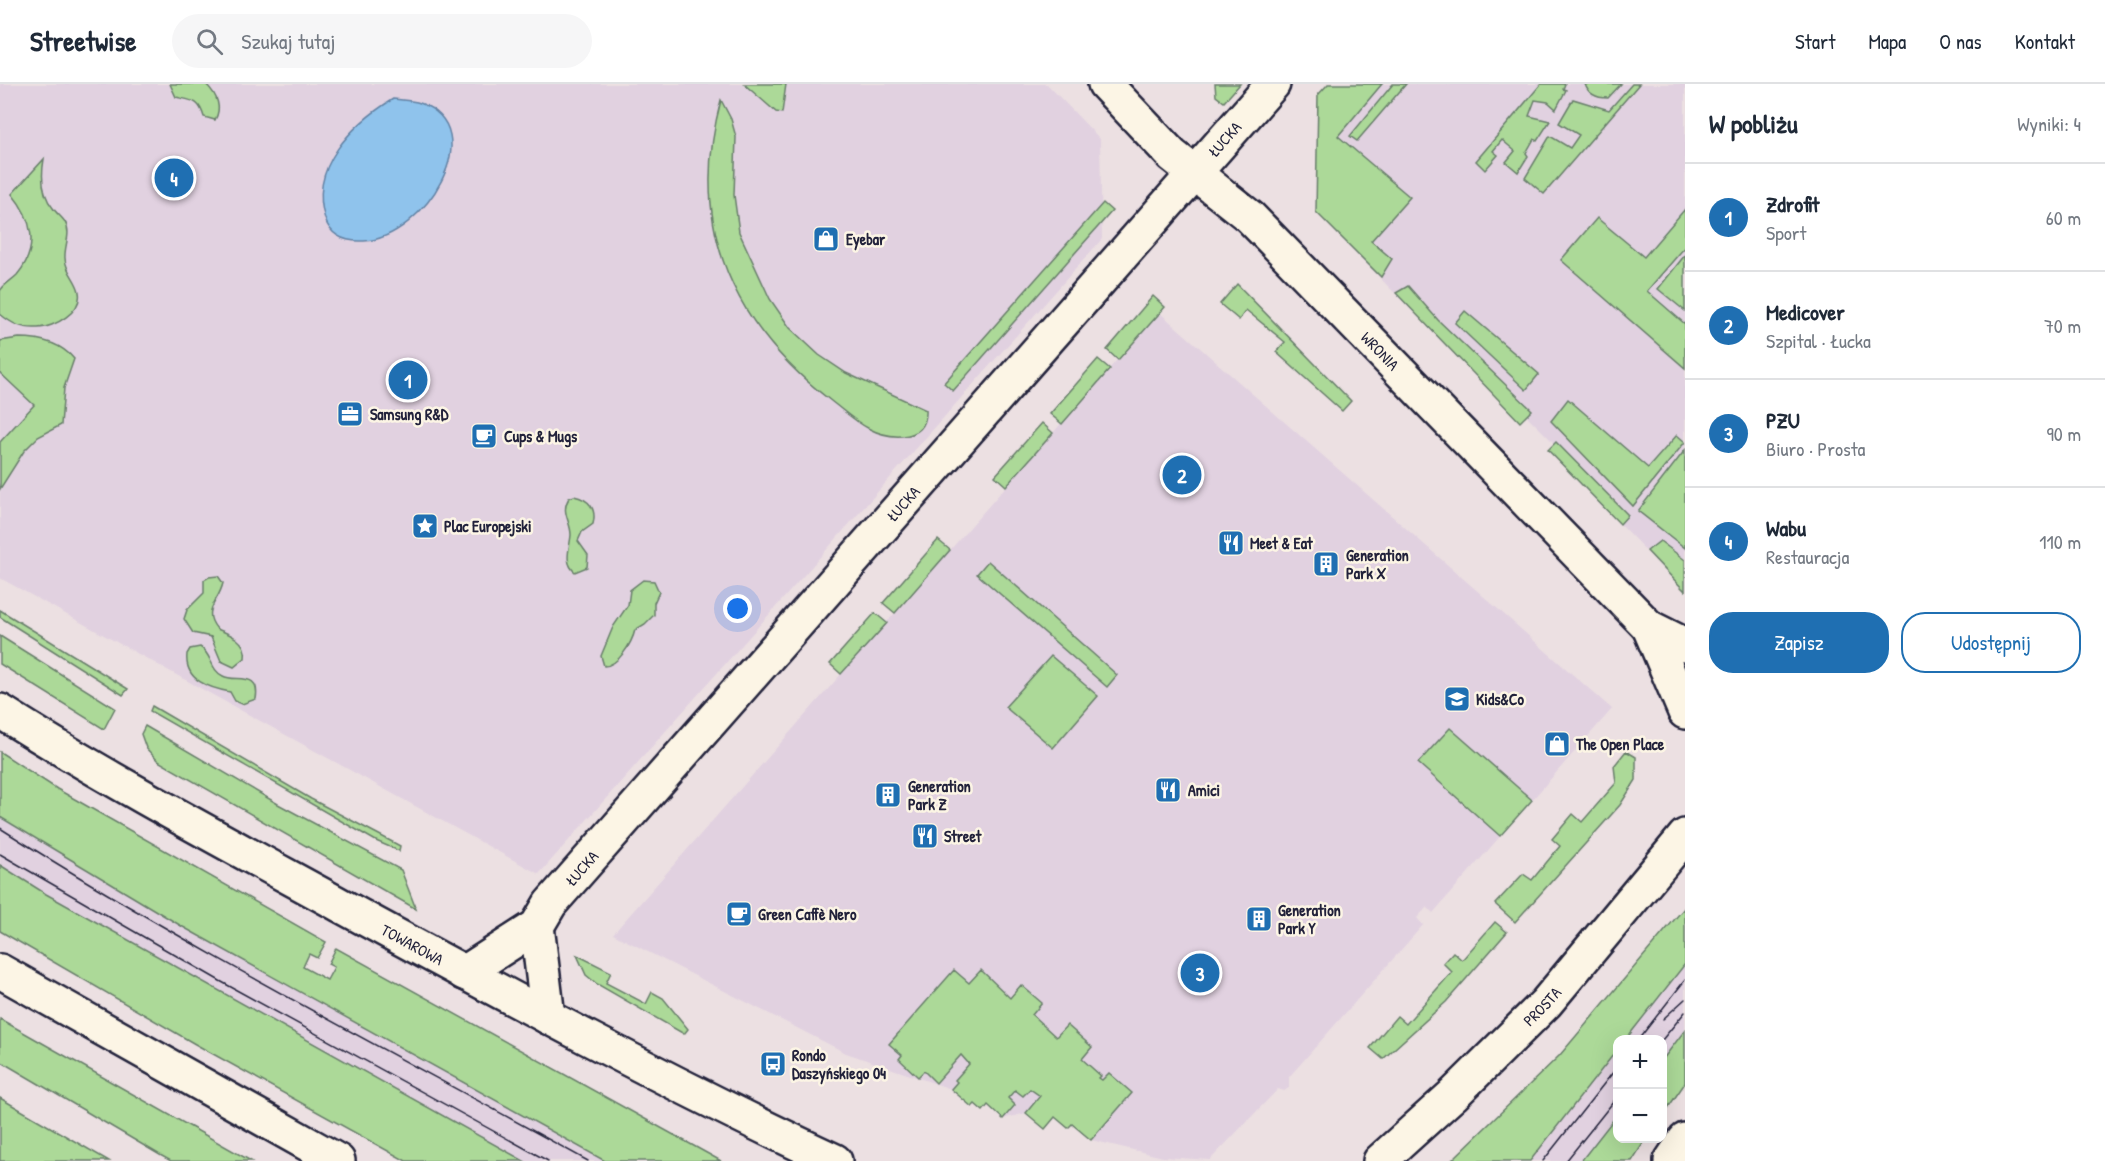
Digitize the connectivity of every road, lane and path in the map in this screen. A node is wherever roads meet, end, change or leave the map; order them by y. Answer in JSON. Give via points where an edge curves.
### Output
{"nodes":[{"id":1,"x":1104,"y":84,"type":"edge"},
{"id":2,"x":1273,"y":84,"type":"edge"},
{"id":3,"x":1196,"y":173,"type":"junction"},
{"id":4,"x":1649,"y":627,"type":"junction"},
{"id":5,"x":1685,"y":645,"type":"edge"},
{"id":6,"x":0,"y":711,"type":"edge"},
{"id":7,"x":1685,"y":712,"type":"edge"},
{"id":8,"x":1685,"y":836,"type":"edge"},
{"id":9,"x":537,"y":926,"type":"junction"},
{"id":10,"x":0,"y":971,"type":"edge"},
{"id":11,"x":465,"y":973,"type":"junction"},
{"id":12,"x":549,"y":1017,"type":"junction"},
{"id":13,"x":1685,"y":1140,"type":"edge"},
{"id":14,"x":338,"y":1161,"type":"edge"},
{"id":15,"x":835,"y":1161,"type":"edge"},
{"id":16,"x":1380,"y":1161,"type":"edge"},
{"id":17,"x":1671,"y":1161,"type":"edge"}],
"edges":[{"from":1,"to":3,"type":"street","name":"WRONIA","via":[[1172,155]]},
{"from":2,"to":3,"type":"street","name":"ŁUCKA"},
{"from":3,"to":4,"type":"street","name":"WRONIA","via":[[1250,217]]},
{"from":3,"to":9,"type":"street","name":"ŁUCKA","via":[[550,904]]},
{"from":4,"to":5,"type":"street","name":"WRONIA"},
{"from":4,"to":7,"type":"street","name":"WRONIA"},
{"from":6,"to":11,"type":"street","name":"TOWAROWA","via":[[87,766]]},
{"from":8,"to":16,"type":"street","name":"PROSTA","via":[[1546,1003]]},
{"from":9,"to":11,"type":"street","name":"ŁUCKA"},
{"from":9,"to":12,"type":"street"},
{"from":10,"to":14,"type":"street"},
{"from":11,"to":12,"type":"street","name":"TOWAROWA"},
{"from":12,"to":15,"type":"street","name":"TOWAROWA"},
{"from":13,"to":17,"type":"street"}]}
